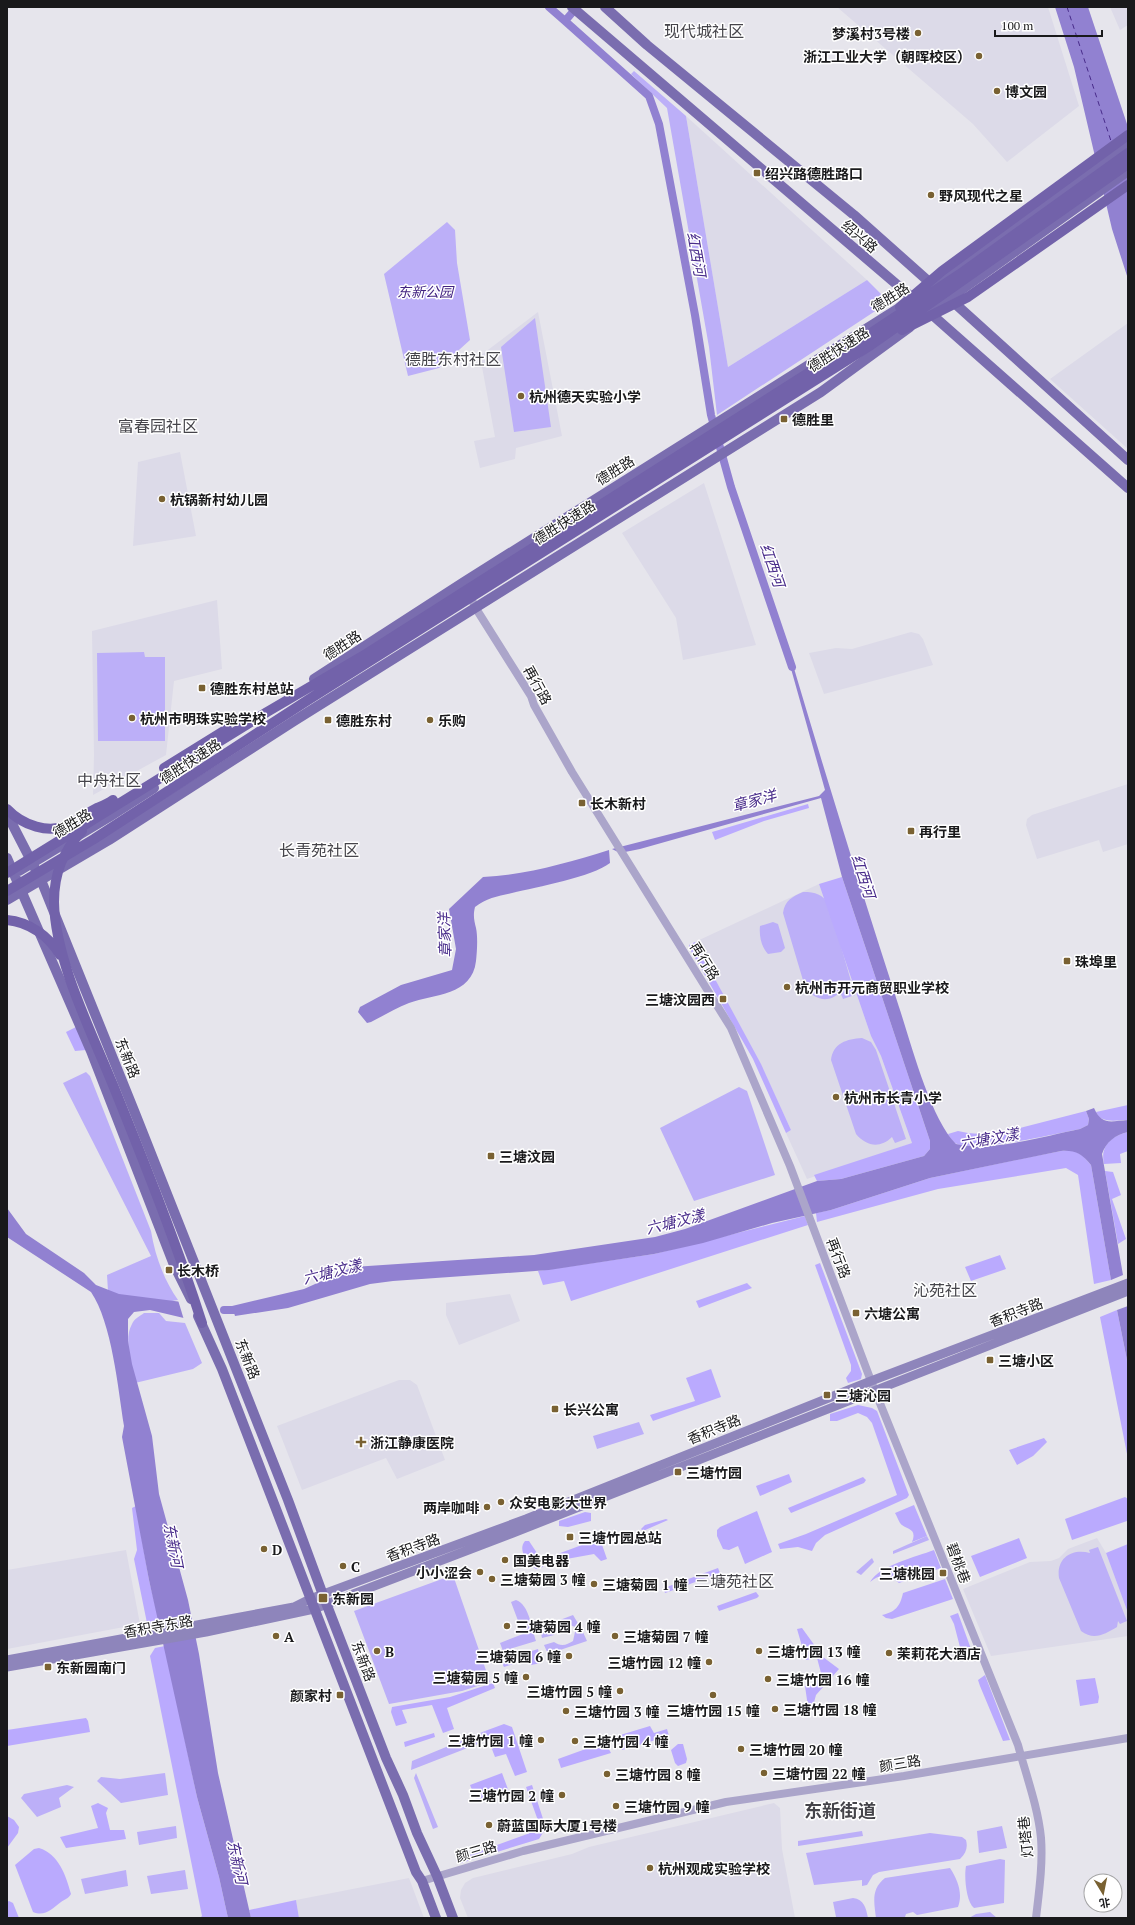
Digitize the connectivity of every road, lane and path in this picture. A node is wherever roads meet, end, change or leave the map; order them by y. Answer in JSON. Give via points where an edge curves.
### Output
{"nodes":[{"id":1,"x":605,"y":7,"type":"edge"},
{"id":2,"x":575,"y":10,"type":"edge"},
{"id":3,"x":1128,"y":135,"type":"edge"},
{"id":4,"x":1128,"y":144,"type":"edge"},
{"id":5,"x":1128,"y":153,"type":"edge"},
{"id":6,"x":1128,"y":164,"type":"edge"},
{"id":7,"x":1128,"y":171,"type":"edge"},
{"id":8,"x":1128,"y":185,"type":"edge"},
{"id":9,"x":985,"y":249,"type":"junction"},
{"id":10,"x":999,"y":263,"type":"junction"},
{"id":11,"x":934,"y":286,"type":"junction"},
{"id":12,"x":949,"y":298,"type":"junction"},
{"id":13,"x":913,"y":299,"type":"junction"},
{"id":14,"x":929,"y":312,"type":"junction"},
{"id":15,"x":868,"y":335,"type":"junction"},
{"id":16,"x":871,"y":345,"type":"junction"},
{"id":17,"x":1128,"y":460,"type":"edge"},
{"id":18,"x":1128,"y":488,"type":"edge"},
{"id":19,"x":464,"y":582,"type":"junction"},
{"id":20,"x":475,"y":607,"type":"junction"},
{"id":21,"x":267,"y":712,"type":"junction"},
{"id":22,"x":105,"y":805,"type":"junction"},
{"id":23,"x":7,"y":809,"type":"edge"},
{"id":24,"x":7,"y":814,"type":"edge"},
{"id":25,"x":7,"y":858,"type":"edge"},
{"id":26,"x":32,"y":864,"type":"junction"},
{"id":27,"x":9,"y":875,"type":"edge"},
{"id":28,"x":41,"y":880,"type":"junction"},
{"id":29,"x":7,"y":891,"type":"edge"},
{"id":30,"x":23,"y":892,"type":"junction"},
{"id":31,"x":7,"y":900,"type":"edge"},
{"id":32,"x":7,"y":920,"type":"edge"},
{"id":33,"x":66,"y":967,"type":"junction"},
{"id":34,"x":1128,"y":1283,"type":"edge"},
{"id":35,"x":1128,"y":1291,"type":"edge"},
{"id":36,"x":202,"y":1323,"type":"junction"},
{"id":37,"x":871,"y":1381,"type":"junction"},
{"id":38,"x":874,"y":1390,"type":"junction"},
{"id":39,"x":325,"y":1600,"type":"junction"},
{"id":40,"x":312,"y":1604,"type":"junction"},
{"id":41,"x":152,"y":1638,"type":"junction"},
{"id":42,"x":7,"y":1660,"type":"edge"},
{"id":43,"x":7,"y":1667,"type":"edge"},
{"id":44,"x":1128,"y":1738,"type":"edge"},
{"id":45,"x":1021,"y":1756,"type":"junction"},
{"id":46,"x":437,"y":1876,"type":"junction"},
{"id":47,"x":422,"y":1881,"type":"junction"},
{"id":48,"x":436,"y":1918,"type":"edge"},
{"id":49,"x":453,"y":1918,"type":"edge"},
{"id":50,"x":1036,"y":1918,"type":"edge"}],
"edges":[{"from":1,"to":11,"type":"main road","name":"绍兴路","via":[[647,45],[854,215]]},
{"from":2,"to":13,"type":"main road","name":"绍兴路"},
{"from":3,"to":15,"type":"highway","via":[[942,271]]},
{"from":4,"to":9,"type":"main road","name":"德胜路"},
{"from":5,"to":15,"type":"highway","name":"德胜快速路","via":[[960,274]]},
{"from":6,"to":16,"type":"highway","name":"德胜快速路"},
{"from":7,"to":10,"type":"main road"},
{"from":8,"to":16,"type":"highway","via":[[968,297]]},
{"from":9,"to":10,"type":"main road","via":[[982,255],[985,260],[991,265]]},
{"from":9,"to":11,"type":"main road","name":"德胜路"},
{"from":10,"to":12,"type":"main road"},
{"from":11,"to":12,"type":"main road","name":"绍兴路"},
{"from":11,"to":13,"type":"main road","name":"德胜路"},
{"from":12,"to":14,"type":"main road"},
{"from":12,"to":17,"type":"main road","name":"绍兴路"},
{"from":13,"to":14,"type":"main road","name":"绍兴路"},
{"from":13,"to":19,"type":"main road","name":"德胜路"},
{"from":14,"to":18,"type":"main road","name":"绍兴路"},
{"from":14,"to":20,"type":"main road","via":[[821,392]]},
{"from":15,"to":21,"type":"highway","name":"德胜快速路","via":[[366,654]]},
{"from":16,"to":29,"type":"highway","name":"德胜快速路","via":[[308,700],[94,839]]},
{"from":19,"to":20,"type":"street","name":"再行路"},
{"from":19,"to":26,"type":"main road","name":"德胜路","via":[[279,701],[109,817]]},
{"from":20,"to":28,"type":"main road","via":[[109,840]]},
{"from":20,"to":37,"type":"street","name":"再行路","via":[[530,696],[576,778],[731,1028],[790,1166]]},
{"from":21,"to":22,"type":"highway","via":[[236,723]]},
{"from":21,"to":27,"type":"highway","name":"德胜快速路"},
{"from":22,"to":23,"type":"highway","via":[[68,825],[51,828],[25,822],[16,818]]},
{"from":22,"to":33,"type":"highway","via":[[62,857],[56,879],[56,929]]},
{"from":24,"to":26,"type":"main road","name":"东新路"},
{"from":25,"to":27,"type":"main road","name":"东新路"},
{"from":26,"to":27,"type":"main road","name":"德胜路"},
{"from":26,"to":28,"type":"main road","name":"东新路"},
{"from":27,"to":30,"type":"main road","name":"东新路"},
{"from":28,"to":30,"type":"main road"},
{"from":28,"to":39,"type":"main road","name":"东新路","via":[[235,1364]]},
{"from":30,"to":31,"type":"main road"},
{"from":30,"to":36,"type":"main road","name":"东新路","via":[[91,1050],[174,1265]]},
{"from":32,"to":33,"type":"highway","via":[[23,923],[45,936],[57,950]]},
{"from":33,"to":36,"type":"highway","via":[[182,1259]]},
{"from":34,"to":37,"type":"main road","name":"香积寺路"},
{"from":35,"to":38,"type":"main road","name":"香积寺路"},
{"from":36,"to":40,"type":"main road","name":"东新路"},
{"from":37,"to":38,"type":"street","name":"碧桃巷"},
{"from":37,"to":39,"type":"main road","name":"香积寺路"},
{"from":38,"to":39,"type":"main road","name":"香积寺路","via":[[521,1530]]},
{"from":38,"to":45,"type":"street","name":"碧桃巷"},
{"from":39,"to":40,"type":"main road","name":"香积寺路"},
{"from":39,"to":46,"type":"main road","name":"东新路","via":[[386,1758]]},
{"from":40,"to":41,"type":"main road","name":"香积寺东路"},
{"from":40,"to":47,"type":"main road","name":"东新路","via":[[416,1872]]},
{"from":41,"to":42,"type":"main road","name":"香积寺东路"},
{"from":41,"to":43,"type":"main road","name":"香积寺东路"},
{"from":44,"to":45,"type":"street","name":"颜三路"},
{"from":45,"to":46,"type":"street","name":"颜三路","via":[[726,1802]]},
{"from":45,"to":50,"type":"street","name":"灯塔巷","via":[[1041,1838],[1041,1872]]},
{"from":46,"to":47,"type":"street","name":"颜三路"},
{"from":46,"to":49,"type":"main road","name":"东新路"},
{"from":47,"to":48,"type":"main road","name":"东新路"}]}
